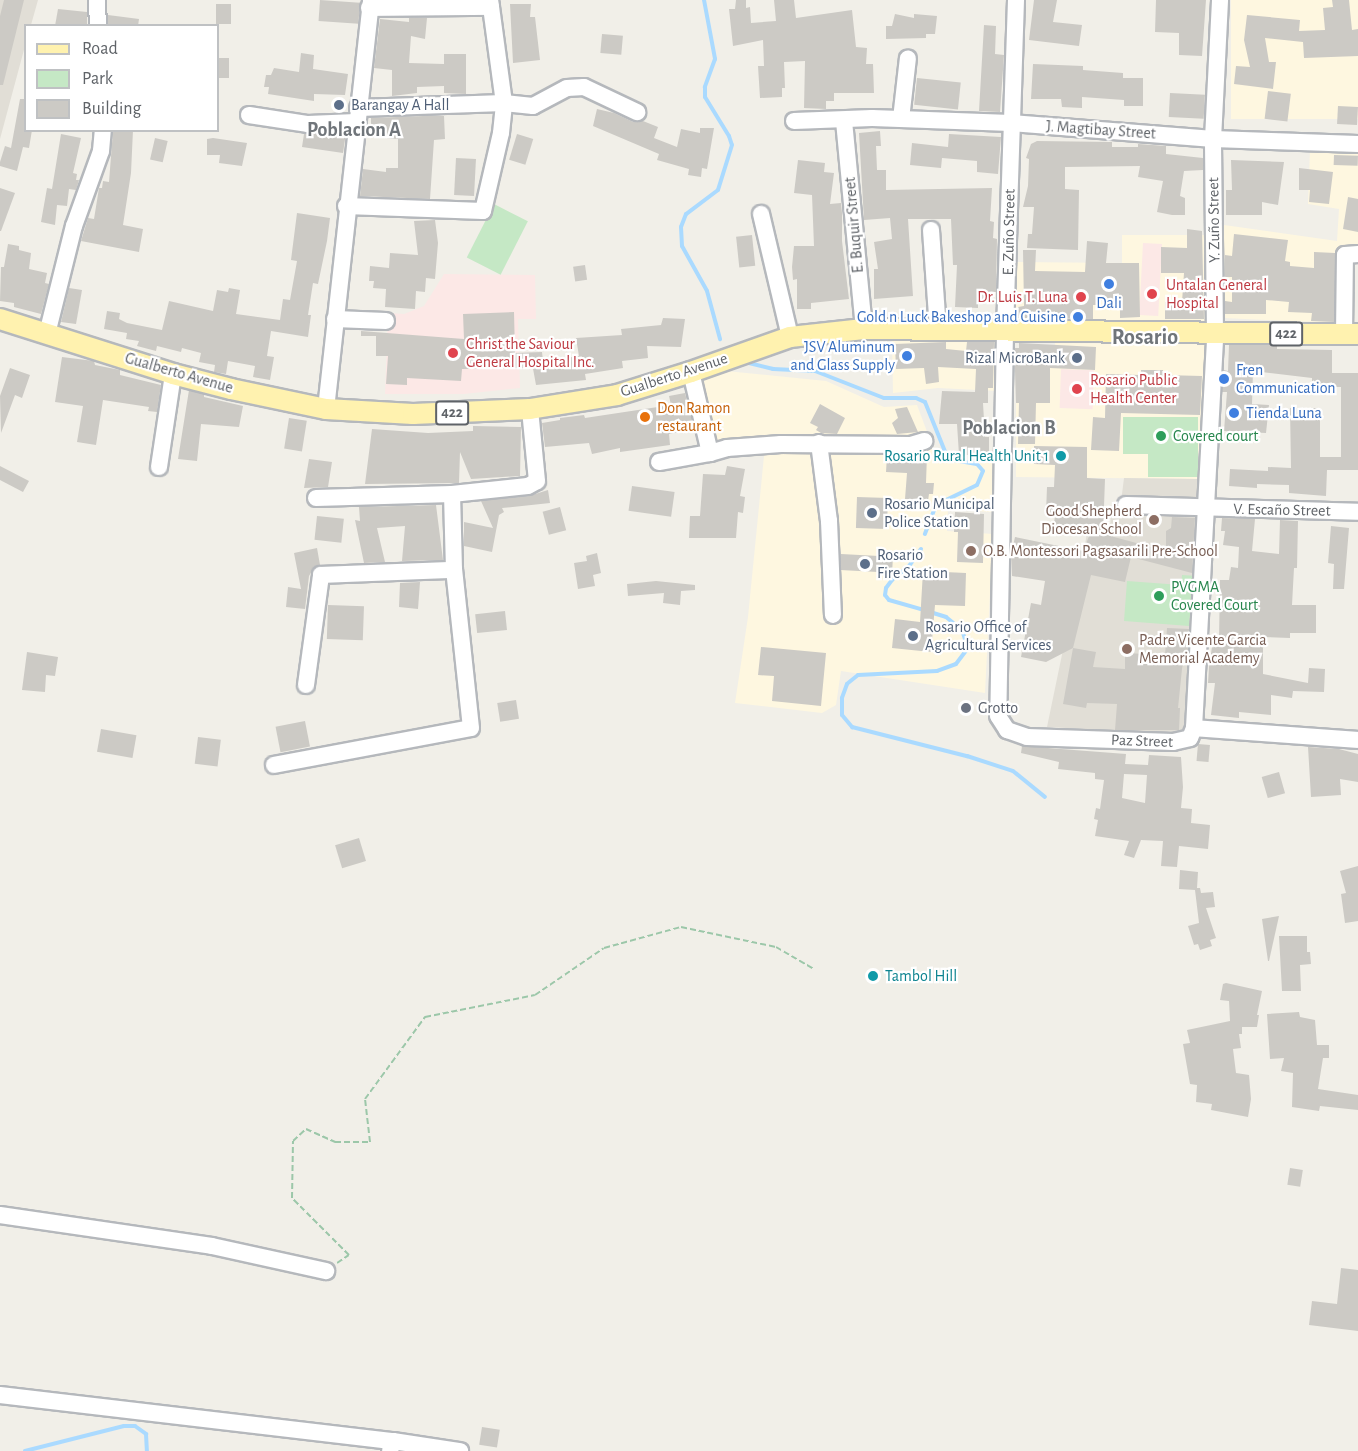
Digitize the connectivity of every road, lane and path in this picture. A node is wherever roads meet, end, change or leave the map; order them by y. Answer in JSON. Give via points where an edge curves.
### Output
{"nodes":[{"id":1,"x":97,"y":0,"type":"edge"},
{"id":2,"x":1016,"y":0,"type":"edge"},
{"id":3,"x":1220,"y":0,"type":"edge"},
{"id":4,"x":370,"y":4,"type":"edge"},
{"id":5,"x":491,"y":4,"type":"edge"},
{"id":6,"x":98,"y":24,"type":"edge"},
{"id":7,"x":908,"y":58,"type":"dead end"},
{"id":8,"x":504,"y":103,"type":"junction"},
{"id":9,"x":637,"y":112,"type":"dead end"},
{"id":10,"x":249,"y":115,"type":"dead end"},
{"id":11,"x":357,"y":115,"type":"junction"},
{"id":12,"x":901,"y":119,"type":"junction"},
{"id":13,"x":794,"y":121,"type":"dead end"},
{"id":14,"x":844,"y":121,"type":"junction"},
{"id":15,"x":1011,"y":123,"type":"junction"},
{"id":16,"x":103,"y":132,"type":"edge"},
{"id":17,"x":1213,"y":139,"type":"junction"},
{"id":18,"x":1358,"y":144,"type":"edge"},
{"id":19,"x":346,"y":206,"type":"junction"},
{"id":20,"x":762,"y":214,"type":"dead end"},
{"id":21,"x":931,"y":230,"type":"dead end"},
{"id":22,"x":1358,"y":254,"type":"edge"},
{"id":23,"x":0,"y":319,"type":"edge"},
{"id":24,"x":335,"y":319,"type":"junction"},
{"id":25,"x":386,"y":321,"type":"dead end"},
{"id":26,"x":864,"y":329,"type":"junction"},
{"id":27,"x":938,"y":330,"type":"junction"},
{"id":28,"x":1005,"y":331,"type":"junction"},
{"id":29,"x":47,"y":334,"type":"junction"},
{"id":30,"x":1215,"y":334,"type":"junction"},
{"id":31,"x":1351,"y":334,"type":"edge"},
{"id":32,"x":790,"y":336,"type":"junction"},
{"id":33,"x":691,"y":372,"type":"junction"},
{"id":34,"x":173,"y":374,"type":"junction"},
{"id":35,"x":326,"y":409,"type":"junction"},
{"id":36,"x":530,"y":409,"type":"junction"},
{"id":37,"x":924,"y":441,"type":"dead end"},
{"id":38,"x":819,"y":443,"type":"junction"},
{"id":39,"x":710,"y":453,"type":"junction"},
{"id":40,"x":659,"y":462,"type":"dead end"},
{"id":41,"x":159,"y":467,"type":"dead end"},
{"id":42,"x":452,"y":494,"type":"junction"},
{"id":43,"x":316,"y":498,"type":"dead end"},
{"id":44,"x":1125,"y":505,"type":"dead end"},
{"id":45,"x":1206,"y":508,"type":"junction"},
{"id":46,"x":1358,"y":512,"type":"edge"},
{"id":47,"x":453,"y":570,"type":"junction"},
{"id":48,"x":833,"y":615,"type":"dead end"},
{"id":49,"x":306,"y":685,"type":"dead end"},
{"id":50,"x":998,"y":716,"type":"joint"},
{"id":51,"x":1194,"y":728,"type":"junction"},
{"id":52,"x":1358,"y":740,"type":"edge"},
{"id":53,"x":274,"y":765,"type":"dead end"},
{"id":54,"x":814,"y":969,"type":"dead end"},
{"id":55,"x":0,"y":1215,"type":"edge"},
{"id":56,"x":326,"y":1271,"type":"joint"},
{"id":57,"x":0,"y":1395,"type":"edge"},
{"id":58,"x":391,"y":1446,"type":"edge"},
{"id":59,"x":460,"y":1451,"type":"edge"}],
"edges":[{"from":1,"to":6,"type":"street"},
{"from":2,"to":15,"type":"street","name":"E. Zuño Street"},
{"from":3,"to":17,"type":"street","name":"Y. Zuño Street"},
{"from":4,"to":5,"type":"street"},
{"from":4,"to":11,"type":"street"},
{"from":5,"to":8,"type":"street"},
{"from":7,"to":12,"type":"street"},
{"from":8,"to":9,"type":"street","via":[[533,106],[567,88],[584,87]]},
{"from":8,"to":11,"type":"street"},
{"from":8,"to":19,"type":"street","via":[[483,211]]},
{"from":10,"to":11,"type":"street","via":[[308,124]]},
{"from":11,"to":19,"type":"street"},
{"from":12,"to":14,"type":"street","name":"J. Magtibay Street"},
{"from":12,"to":15,"type":"street","name":"J. Magtibay Street"},
{"from":13,"to":14,"type":"street","name":"J. Magtibay Street"},
{"from":14,"to":26,"type":"street","name":"E. Buquir Street"},
{"from":15,"to":17,"type":"street","name":"J. Magtibay Street"},
{"from":15,"to":28,"type":"street","name":"E. Zuño Street"},
{"from":16,"to":29,"type":"street","via":[[101,151],[74,226]]},
{"from":17,"to":18,"type":"street","name":"J. Magtibay Street"},
{"from":17,"to":30,"type":"street","name":"Y. Zuño Street"},
{"from":19,"to":24,"type":"street"},
{"from":20,"to":32,"type":"street"},
{"from":21,"to":27,"type":"street"},
{"from":22,"to":31,"type":"street","via":[[1345,255]]},
{"from":23,"to":29,"type":"main road","name":"Gualberto Avenue","number":"422"},
{"from":24,"to":25,"type":"street"},
{"from":24,"to":35,"type":"street"},
{"from":26,"to":27,"type":"main road","name":"Gualberto Avenue","number":"422"},
{"from":26,"to":32,"type":"main road","name":"Gualberto Avenue","number":"422"},
{"from":27,"to":28,"type":"main road","name":"Gualberto Avenue","number":"422"},
{"from":28,"to":30,"type":"main road","name":"Gualberto Avenue","number":"422"},
{"from":28,"to":50,"type":"street","name":"E. Zuño Street"},
{"from":29,"to":34,"type":"main road","name":"Gualberto Avenue","number":"422"},
{"from":30,"to":31,"type":"main road","name":"Gualberto Avenue","number":"422"},
{"from":30,"to":45,"type":"street","name":"Y. Zuño Street"},
{"from":32,"to":33,"type":"main road","name":"Gualberto Avenue","number":"422"},
{"from":33,"to":36,"type":"main road","name":"Gualberto Avenue","number":"422","via":[[617,395]]},
{"from":33,"to":39,"type":"street"},
{"from":34,"to":35,"type":"main road","name":"Gualberto Avenue","number":"422"},
{"from":34,"to":41,"type":"street"},
{"from":35,"to":36,"type":"main road","name":"Gualberto Avenue","number":"422","via":[[414,414]]},
{"from":36,"to":42,"type":"street","via":[[537,481],[528,486]]},
{"from":37,"to":38,"type":"street","via":[[911,445]]},
{"from":38,"to":39,"type":"street","via":[[727,448]]},
{"from":38,"to":48,"type":"street","via":[[829,521]]},
{"from":39,"to":40,"type":"street"},
{"from":42,"to":43,"type":"street"},
{"from":42,"to":47,"type":"street"},
{"from":44,"to":45,"type":"street","name":"V. Escaño Street"},
{"from":45,"to":46,"type":"street","name":"V. Escaño Street"},
{"from":45,"to":51,"type":"street","name":"Y. Zuño Street"},
{"from":47,"to":49,"type":"street","via":[[321,575]]},
{"from":47,"to":53,"type":"street","via":[[471,728]]},
{"from":50,"to":51,"type":"street","name":"Paz Street","via":[[1007,730],[1027,737],[1184,742]]},
{"from":51,"to":52,"type":"street","name":"Paz Street"},
{"from":54,"to":56,"type":"path","via":[[776,947],[681,927],[604,948],[535,995],[425,1017],[365,1099],[370,1142],[335,1142],[306,1129],[293,1141],[292,1198],[349,1256]]},
{"from":55,"to":56,"type":"street","via":[[213,1246]]},
{"from":57,"to":58,"type":"street"},
{"from":58,"to":59,"type":"street"}]}
